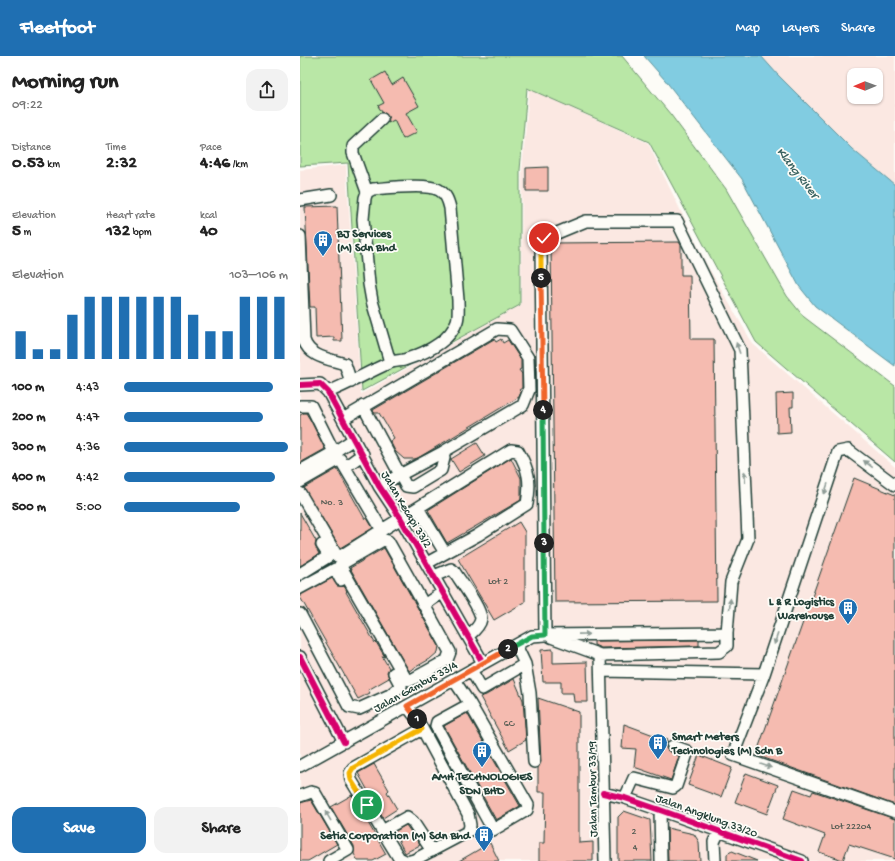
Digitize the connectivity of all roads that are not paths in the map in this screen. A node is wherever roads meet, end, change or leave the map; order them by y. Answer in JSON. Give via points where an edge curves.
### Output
{"nodes":[{"id":1,"x":382,"y":119,"type":"dead end"},
{"id":2,"x":367,"y":192,"type":"junction"},
{"id":3,"x":331,"y":195,"type":"dead end"},
{"id":4,"x":300,"y":200,"type":"edge"},
{"id":5,"x":300,"y":236,"type":"edge"},
{"id":6,"x":390,"y":362,"type":"junction"},
{"id":7,"x":351,"y":382,"type":"junction"},
{"id":8,"x":300,"y":385,"type":"edge"},
{"id":9,"x":328,"y":392,"type":"junction"},
{"id":10,"x":300,"y":406,"type":"edge"},
{"id":11,"x":363,"y":406,"type":"junction"},
{"id":12,"x":343,"y":419,"type":"junction"},
{"id":13,"x":354,"y":439,"type":"junction"},
{"id":14,"x":334,"y":452,"type":"junction"},
{"id":15,"x":443,"y":452,"type":"junction"},
{"id":16,"x":362,"y":454,"type":"junction"},
{"id":17,"x":345,"y":467,"type":"junction"},
{"id":18,"x":300,"y":471,"type":"edge"},
{"id":19,"x":400,"y":475,"type":"junction"},
{"id":20,"x":300,"y":482,"type":"edge"},
{"id":21,"x":895,"y":485,"type":"edge"},
{"id":22,"x":379,"y":486,"type":"junction"},
{"id":23,"x":300,"y":493,"type":"edge"},
{"id":24,"x":300,"y":506,"type":"edge"},
{"id":25,"x":418,"y":508,"type":"junction"},
{"id":26,"x":401,"y":519,"type":"junction"},
{"id":27,"x":382,"y":530,"type":"junction"},
{"id":28,"x":445,"y":553,"type":"junction"},
{"id":29,"x":427,"y":563,"type":"junction"},
{"id":30,"x":300,"y":574,"type":"edge"},
{"id":31,"x":434,"y":576,"type":"junction"},
{"id":32,"x":300,"y":588,"type":"edge"},
{"id":33,"x":443,"y":592,"type":"junction"},
{"id":34,"x":424,"y":605,"type":"junction"},
{"id":35,"x":300,"y":614,"type":"edge"},
{"id":36,"x":727,"y":633,"type":"junction"},
{"id":37,"x":545,"y":635,"type":"junction"},
{"id":38,"x":468,"y":636,"type":"junction"},
{"id":39,"x":516,"y":645,"type":"junction"},
{"id":40,"x":600,"y":655,"type":"junction"},
{"id":41,"x":300,"y":657,"type":"edge"},
{"id":42,"x":483,"y":664,"type":"junction"},
{"id":43,"x":525,"y":664,"type":"junction"},
{"id":44,"x":471,"y":670,"type":"junction"},
{"id":45,"x":600,"y":671,"type":"junction"},
{"id":46,"x":764,"y":674,"type":"junction"},
{"id":47,"x":454,"y":680,"type":"junction"},
{"id":48,"x":390,"y":695,"type":"junction"},
{"id":49,"x":470,"y":704,"type":"junction"},
{"id":50,"x":403,"y":708,"type":"junction"},
{"id":51,"x":422,"y":729,"type":"junction"},
{"id":52,"x":344,"y":742,"type":"junction"},
{"id":53,"x":673,"y":746,"type":"dead end"},
{"id":54,"x":534,"y":762,"type":"dead end"},
{"id":55,"x":300,"y":766,"type":"edge"},
{"id":56,"x":603,"y":793,"type":"junction"},
{"id":57,"x":300,"y":796,"type":"edge"},
{"id":58,"x":625,"y":798,"type":"junction"},
{"id":59,"x":660,"y":810,"type":"junction"},
{"id":60,"x":895,"y":812,"type":"edge"},
{"id":61,"x":382,"y":831,"type":"junction"},
{"id":62,"x":719,"y":831,"type":"junction"},
{"id":63,"x":432,"y":851,"type":"junction"},
{"id":64,"x":329,"y":861,"type":"edge"},
{"id":65,"x":405,"y":861,"type":"edge"},
{"id":66,"x":410,"y":861,"type":"edge"},
{"id":67,"x":605,"y":861,"type":"edge"},
{"id":68,"x":661,"y":861,"type":"edge"},
{"id":69,"x":715,"y":861,"type":"edge"},
{"id":70,"x":802,"y":861,"type":"edge"}],
"edges":[{"from":1,"to":2,"type":"street","via":[[353,146],[352,150]]},
{"from":2,"to":6,"type":"street","via":[[364,198],[363,219],[369,284]]},
{"from":2,"to":6,"type":"street","via":[[373,189],[424,186],[435,188],[446,196],[450,208],[458,300],[457,321],[446,338],[437,344],[416,356]]},
{"from":3,"to":4,"type":"street"},
{"from":5,"to":7,"type":"street","via":[[306,346],[312,353],[345,364]]},
{"from":6,"to":7,"type":"street"},
{"from":7,"to":9,"type":"street"},
{"from":8,"to":9,"type":"street","via":[[320,384]]},
{"from":9,"to":12,"type":"street","name":"Jalan Kecapi 33/2"},
{"from":10,"to":14,"type":"street","via":[[311,406]]},
{"from":11,"to":12,"type":"street"},
{"from":11,"to":15,"type":"street","via":[[497,329],[510,330],[528,358],[529,390],[523,405]]},
{"from":11,"to":19,"type":"street"},
{"from":12,"to":13,"type":"street","name":"Jalan Kecapi 33/2"},
{"from":13,"to":14,"type":"street"},
{"from":13,"to":16,"type":"street","name":"Jalan Kecapi 33/2"},
{"from":14,"to":18,"type":"street"},
{"from":15,"to":19,"type":"street"},
{"from":15,"to":19,"type":"street","via":[[441,470],[413,487],[406,486]]},
{"from":16,"to":17,"type":"street"},
{"from":16,"to":22,"type":"street","name":"Jalan Kecapi 33/2"},
{"from":17,"to":20,"type":"street","via":[[340,459]]},
{"from":17,"to":27,"type":"street"},
{"from":19,"to":22,"type":"street"},
{"from":21,"to":46,"type":"street","one_way":true,"via":[[848,450],[838,452]]},
{"from":22,"to":26,"type":"street","name":"Jalan Kecapi 33/2"},
{"from":23,"to":27,"type":"street","via":[[337,556],[341,556]]},
{"from":24,"to":30,"type":"street","via":[[329,556]]},
{"from":25,"to":26,"type":"street"},
{"from":25,"to":28,"type":"street"},
{"from":25,"to":28,"type":"street","via":[[512,450],[518,451],[527,467],[530,492],[527,504]]},
{"from":26,"to":27,"type":"street"},
{"from":26,"to":29,"type":"street","name":"Jalan Kecapi 33/2"},
{"from":28,"to":29,"type":"street"},
{"from":29,"to":31,"type":"street","name":"Jalan Kecapi 33/2"},
{"from":31,"to":33,"type":"street","name":"Jalan Kecapi 33/2"},
{"from":31,"to":38,"type":"street","via":[[451,569],[454,571],[480,611],[481,620]]},
{"from":32,"to":48,"type":"street","via":[[335,569],[401,686]]},
{"from":33,"to":34,"type":"street"},
{"from":33,"to":38,"type":"street","name":"Jalan Kecapi 33/2"},
{"from":34,"to":34,"type":"street","via":[[388,541],[383,540],[340,565],[406,679],[411,680],[447,660],[450,652]]},
{"from":35,"to":48,"type":"street","via":[[349,708],[359,710]]},
{"from":37,"to":36,"type":"street","name":"Jalan Gambus 33/4","one_way":true},
{"from":36,"to":37,"type":"street","one_way":true,"via":[[731,582],[748,539],[740,350],[677,221],[586,221],[544,238],[541,247]]},
{"from":36,"to":40,"type":"street","via":[[727,646],[719,652]]},
{"from":37,"to":39,"type":"street","name":"Jalan Gambus 33/4","via":[[532,636]]},
{"from":37,"to":40,"type":"street"},
{"from":38,"to":42,"type":"street","name":"Jalan Kecapi 33/2"},
{"from":39,"to":42,"type":"street","name":"Jalan Gambus 33/4"},
{"from":39,"to":43,"type":"street"},
{"from":40,"to":45,"type":"street","name":"Jalan Tambur 33/19"},
{"from":41,"to":52,"type":"street"},
{"from":42,"to":44,"type":"street","name":"Jalan Gambus 33/4"},
{"from":43,"to":44,"type":"street","via":[[482,689]]},
{"from":43,"to":54,"type":"street","via":[[530,693]]},
{"from":44,"to":47,"type":"street","name":"Jalan Gambus 33/4"},
{"from":45,"to":46,"type":"street"},
{"from":45,"to":56,"type":"street","name":"Jalan Tambur 33/19"},
{"from":46,"to":60,"type":"street","one_way":true,"via":[[733,755]]},
{"from":47,"to":49,"type":"street"},
{"from":47,"to":50,"type":"street","name":"Jalan Gambus 33/4"},
{"from":48,"to":50,"type":"street"},
{"from":49,"to":49,"type":"street","via":[[528,805],[527,810],[493,830],[436,726],[437,722]]},
{"from":50,"to":51,"type":"street"},
{"from":50,"to":52,"type":"street","name":"Jalan Gambus 33/4"},
{"from":51,"to":61,"type":"street","via":[[353,768],[350,773],[351,780]]},
{"from":51,"to":63,"type":"street","via":[[468,814],[470,825],[469,832]]},
{"from":52,"to":55,"type":"street","name":"Jalan Gambus 33/4"},
{"from":53,"to":58,"type":"street","via":[[686,751],[687,754],[676,786],[673,788],[634,778]]},
{"from":56,"to":58,"type":"street","name":"Jalan Angklung 33/20"},
{"from":56,"to":67,"type":"street","name":"Jalan Tambur 33/19"},
{"from":64,"to":57,"type":"street","one_way":true,"via":[[348,850],[315,793]]},
{"from":58,"to":59,"type":"street","name":"Jalan Angklung 33/20"},
{"from":59,"to":62,"type":"street","name":"Jalan Angklung 33/20"},
{"from":59,"to":68,"type":"street"},
{"from":61,"to":63,"type":"street","via":[[407,817]]},
{"from":61,"to":65,"type":"street","via":[[399,858]]},
{"from":62,"to":69,"type":"street","via":[[714,842]]},
{"from":62,"to":70,"type":"street","name":"Jalan Angklung 33/20"},
{"from":63,"to":66,"type":"street"}]}
